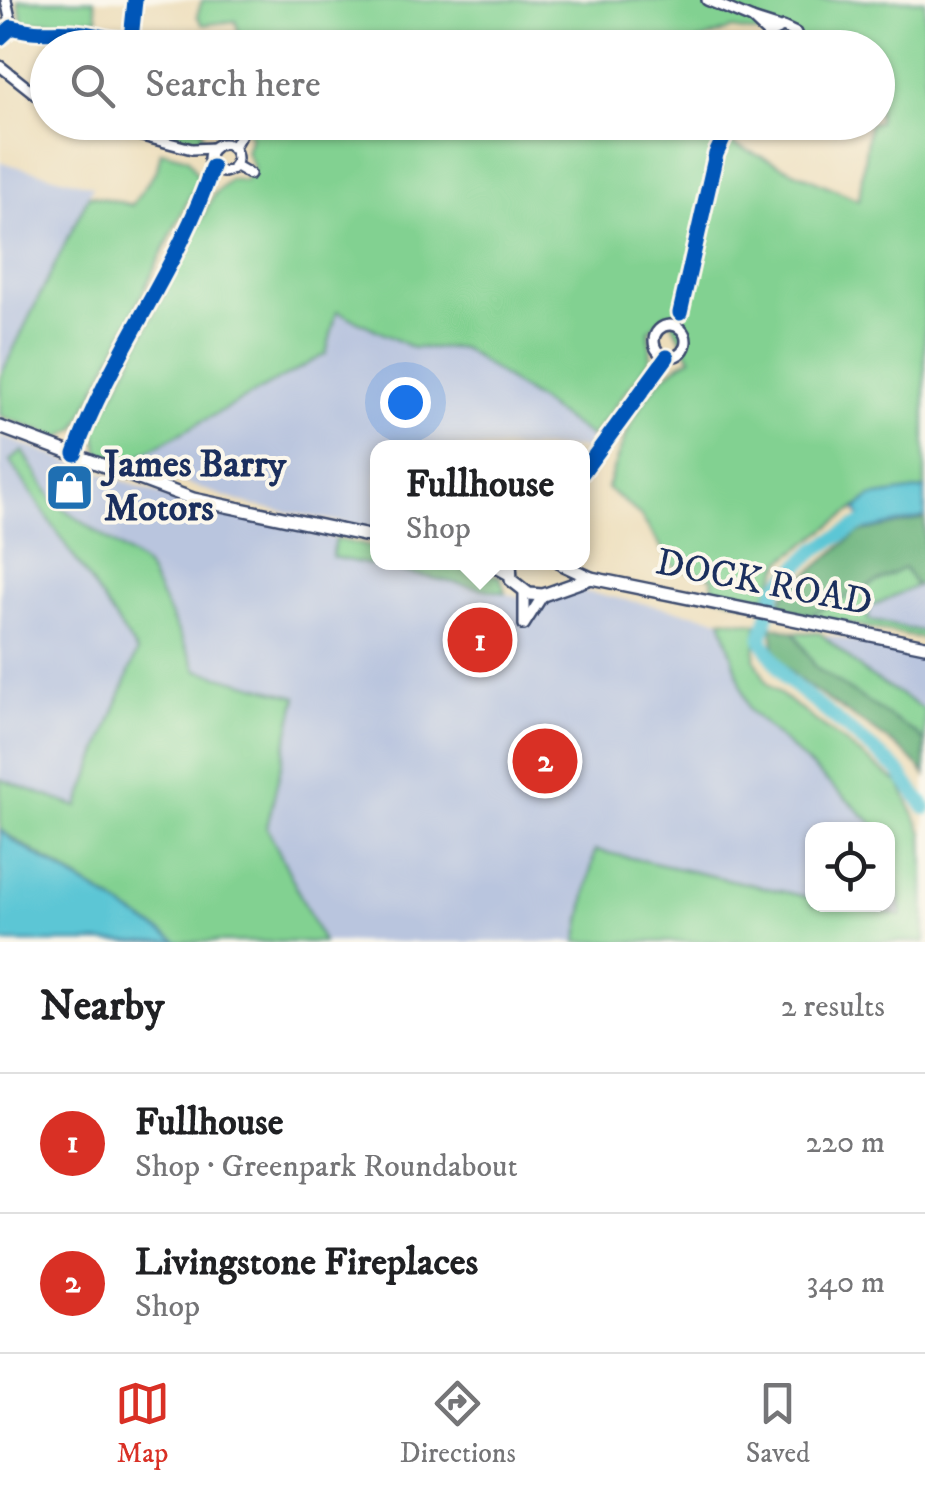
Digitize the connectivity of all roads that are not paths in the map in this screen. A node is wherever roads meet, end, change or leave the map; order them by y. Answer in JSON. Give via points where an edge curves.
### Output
{"nodes":[{"id":1,"x":6,"y":0,"type":"edge"},
{"id":2,"x":135,"y":0,"type":"edge"},
{"id":3,"x":707,"y":0,"type":"edge"},
{"id":4,"x":729,"y":3,"type":"edge"},
{"id":5,"x":12,"y":27,"type":"junction"},
{"id":6,"x":132,"y":30,"type":"edge"},
{"id":7,"x":770,"y":30,"type":"edge"},
{"id":8,"x":30,"y":34,"type":"edge"},
{"id":9,"x":0,"y":38,"type":"edge"},
{"id":10,"x":0,"y":66,"type":"edge"},
{"id":11,"x":30,"y":90,"type":"edge"},
{"id":12,"x":158,"y":140,"type":"edge"},
{"id":13,"x":238,"y":140,"type":"edge"},
{"id":14,"x":723,"y":140,"type":"edge"},
{"id":15,"x":214,"y":148,"type":"junction"},
{"id":16,"x":233,"y":148,"type":"junction"},
{"id":17,"x":192,"y":149,"type":"junction"},
{"id":18,"x":211,"y":165,"type":"junction"},
{"id":19,"x":236,"y":166,"type":"junction"},
{"id":20,"x":224,"y":173,"type":"junction"},
{"id":21,"x":250,"y":174,"type":"dead end"},
{"id":22,"x":202,"y":197,"type":"junction"},
{"id":23,"x":680,"y":313,"type":"junction"},
{"id":24,"x":664,"y":326,"type":"junction"},
{"id":25,"x":682,"y":330,"type":"junction"},
{"id":26,"x":662,"y":354,"type":"junction"},
{"id":27,"x":0,"y":427,"type":"edge"},
{"id":28,"x":75,"y":454,"type":"junction"},
{"id":29,"x":590,"y":462,"type":"edge"},
{"id":30,"x":370,"y":536,"type":"edge"},
{"id":31,"x":511,"y":570,"type":"edge"},
{"id":32,"x":561,"y":570,"type":"edge"},
{"id":33,"x":575,"y":570,"type":"edge"},
{"id":34,"x":591,"y":578,"type":"junction"},
{"id":35,"x":548,"y":592,"type":"junction"},
{"id":36,"x":524,"y":593,"type":"junction"},
{"id":37,"x":925,"y":646,"type":"edge"}],
"edges":[{"from":1,"to":5,"type":"street"},
{"from":2,"to":6,"type":"street"},
{"from":3,"to":4,"type":"street"},
{"from":4,"to":7,"type":"street"},
{"from":5,"to":8,"type":"street"},
{"from":5,"to":9,"type":"street"},
{"from":10,"to":11,"type":"street"},
{"from":12,"to":17,"type":"street"},
{"from":13,"to":16,"type":"street"},
{"from":14,"to":23,"type":"street"},
{"from":15,"to":16,"type":"street"},
{"from":15,"to":17,"type":"street"},
{"from":15,"to":18,"type":"street"},
{"from":16,"to":19,"type":"street"},
{"from":17,"to":18,"type":"street"},
{"from":18,"to":20,"type":"street"},
{"from":18,"to":22,"type":"street"},
{"from":19,"to":20,"type":"street"},
{"from":19,"to":21,"type":"street"},
{"from":20,"to":22,"type":"street"},
{"from":22,"to":28,"type":"street","via":[[118,355]]},
{"from":23,"to":24,"type":"street"},
{"from":23,"to":25,"type":"street"},
{"from":24,"to":25,"type":"street"},
{"from":24,"to":26,"type":"street","via":[[655,336]]},
{"from":25,"to":26,"type":"street","via":[[683,351]]},
{"from":26,"to":29,"type":"street"},
{"from":27,"to":28,"type":"main road"},
{"from":28,"to":30,"type":"main road","via":[[192,500]]},
{"from":31,"to":36,"type":"main road"},
{"from":32,"to":35,"type":"main road"},
{"from":33,"to":34,"type":"main road","name":"DOCK ROAD"},
{"from":34,"to":35,"type":"main road","name":"DOCK ROAD"},
{"from":34,"to":37,"type":"main road","name":"DOCK ROAD"},
{"from":35,"to":36,"type":"main road"},
{"from":35,"to":36,"type":"street","via":[[524,625]]}]}
